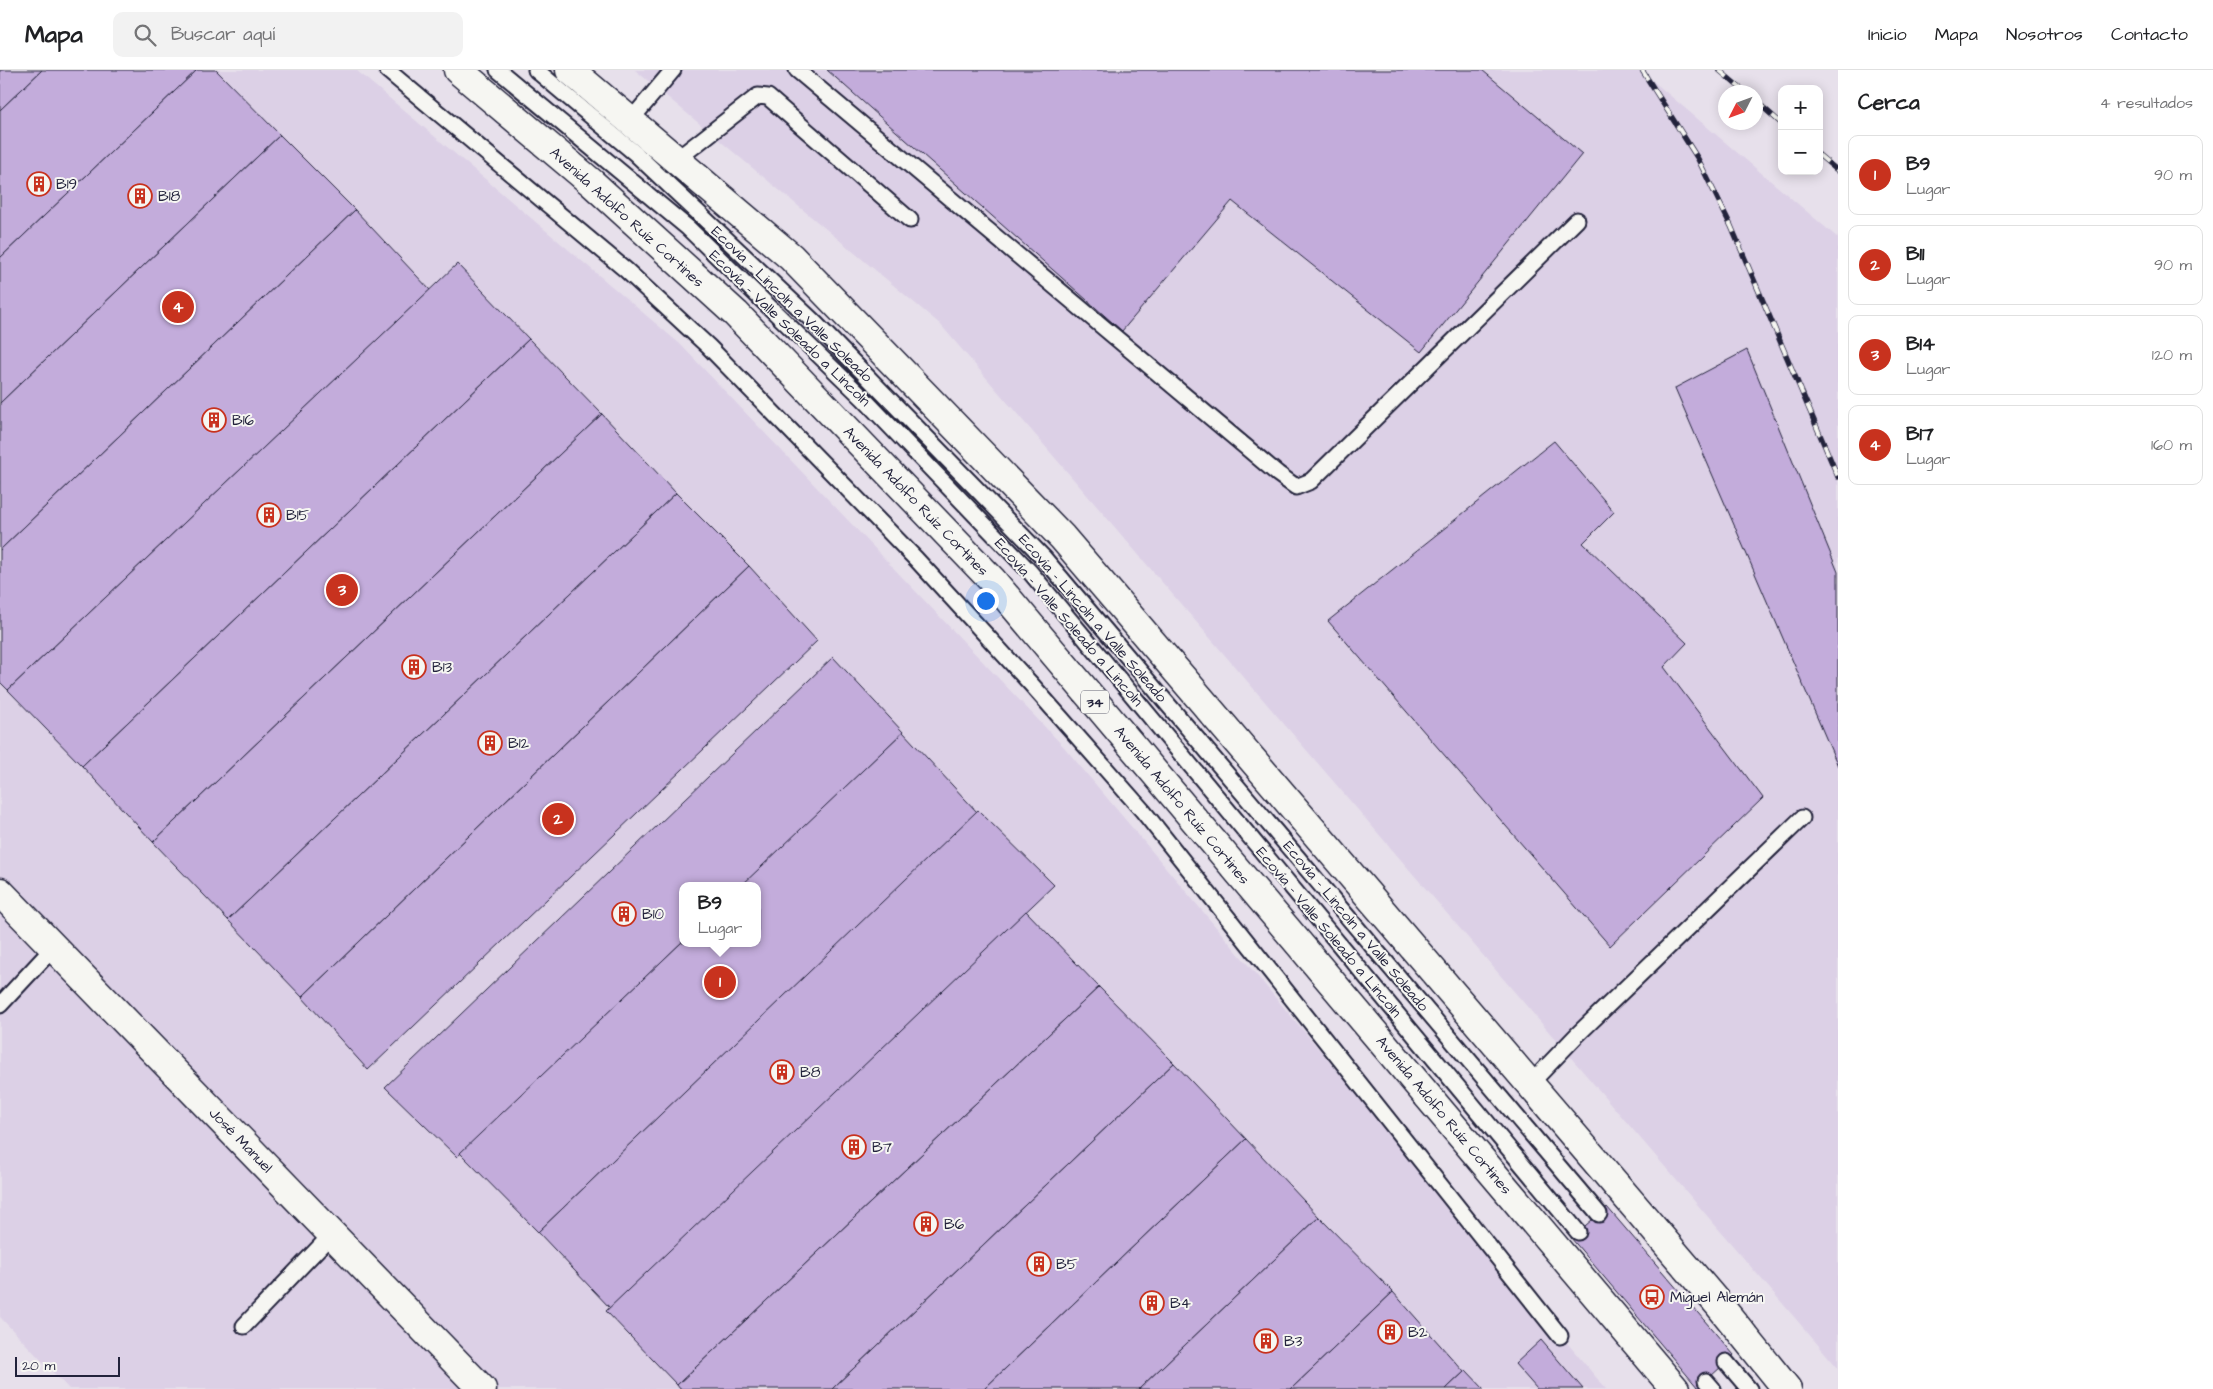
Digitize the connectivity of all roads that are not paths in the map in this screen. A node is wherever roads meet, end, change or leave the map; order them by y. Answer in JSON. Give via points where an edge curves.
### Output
{"nodes":[{"id":1,"x":387,"y":70,"type":"edge"},
{"id":2,"x":458,"y":70,"type":"edge"},
{"id":3,"x":498,"y":70,"type":"edge"},
{"id":4,"x":536,"y":70,"type":"edge"},
{"id":5,"x":570,"y":70,"type":"edge"},
{"id":6,"x":673,"y":70,"type":"edge"},
{"id":7,"x":797,"y":70,"type":"edge"},
{"id":8,"x":630,"y":121,"type":"junction"},
{"id":9,"x":676,"y":160,"type":"junction"},
{"id":10,"x":910,"y":220,"type":"dead end"},
{"id":11,"x":1577,"y":220,"type":"dead end"},
{"id":12,"x":1802,"y":818,"type":"dead end"},
{"id":13,"x":0,"y":892,"type":"edge"},
{"id":14,"x":54,"y":947,"type":"junction"},
{"id":15,"x":0,"y":1005,"type":"edge"},
{"id":16,"x":1530,"y":1084,"type":"junction"},
{"id":17,"x":1599,"y":1214,"type":"dead end"},
{"id":18,"x":1578,"y":1232,"type":"dead end"},
{"id":19,"x":332,"y":1234,"type":"junction"},
{"id":20,"x":244,"y":1326,"type":"dead end"},
{"id":21,"x":1560,"y":1336,"type":"dead end"},
{"id":22,"x":1726,"y":1362,"type":"dead end"},
{"id":23,"x":474,"y":1386,"type":"edge"},
{"id":24,"x":1675,"y":1389,"type":"edge"},
{"id":25,"x":1748,"y":1389,"type":"edge"},
{"id":26,"x":1787,"y":1389,"type":"edge"}],
"edges":[{"from":1,"to":21,"type":"lane","via":[[626,270],[723,361],[929,573],[1143,811]]},
{"from":2,"to":24,"type":"main road","name":"Avenida Adolfo Ruíz Cortines","number":"34","via":[[592,183],[736,314],[992,580]]},
{"from":3,"to":18,"type":"lane","name":"Ecovía - Valle Soleado a Lincoln","via":[[688,228],[863,398],[1030,572]]},
{"from":4,"to":17,"type":"lane","name":"Ecovía - Lincoln a Valle Soleado","via":[[636,154],[814,321],[1044,558]]},
{"from":5,"to":8,"type":"main road"},
{"from":6,"to":8,"type":"lane"},
{"from":7,"to":11,"type":"lane","via":[[1296,487],[1311,481]]},
{"from":8,"to":9,"type":"main road"},
{"from":9,"to":10,"type":"lane","via":[[758,96],[768,97]]},
{"from":9,"to":16,"type":"main road","via":[[791,257],[1062,537]]},
{"from":12,"to":16,"type":"lane"},
{"from":13,"to":14,"type":"main road","name":"José Manuel"},
{"from":14,"to":15,"type":"lane"},
{"from":14,"to":19,"type":"main road","name":"José Manuel"},
{"from":16,"to":26,"type":"main road"},
{"from":19,"to":20,"type":"lane"},
{"from":19,"to":23,"type":"main road","name":"José Manuel"},
{"from":22,"to":25,"type":"lane"}]}
